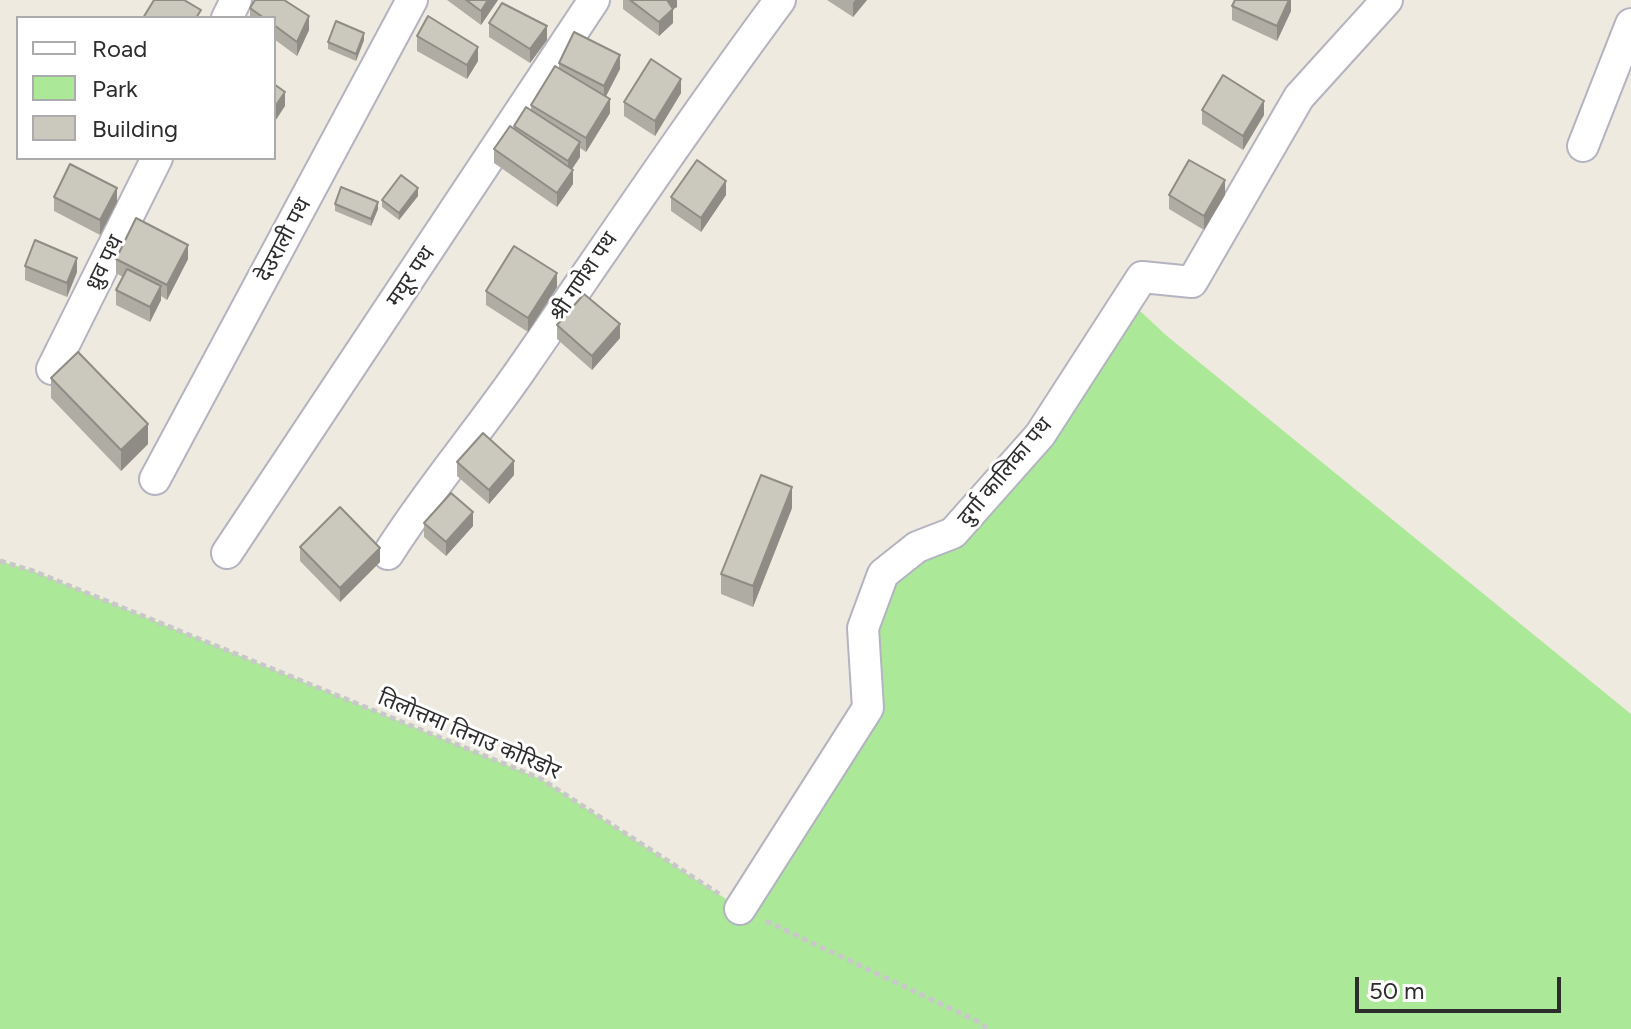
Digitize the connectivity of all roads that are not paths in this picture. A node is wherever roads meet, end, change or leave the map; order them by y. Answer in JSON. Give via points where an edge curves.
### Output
{"nodes":[{"id":1,"x":412,"y":0,"type":"edge"},
{"id":2,"x":594,"y":0,"type":"edge"},
{"id":3,"x":780,"y":0,"type":"edge"},
{"id":4,"x":1387,"y":0,"type":"edge"},
{"id":5,"x":1631,"y":24,"type":"edge"},
{"id":6,"x":1583,"y":146,"type":"dead end"},
{"id":7,"x":156,"y":160,"type":"edge"},
{"id":8,"x":52,"y":369,"type":"dead end"},
{"id":9,"x":155,"y":479,"type":"dead end"},
{"id":10,"x":227,"y":553,"type":"dead end"},
{"id":11,"x":388,"y":554,"type":"dead end"},
{"id":12,"x":740,"y":909,"type":"road end"}],
"edges":[{"from":1,"to":9,"type":"street","name":"देउराली पथ"},
{"from":2,"to":10,"type":"street","name":"मयूर पथ"},
{"from":3,"to":11,"type":"street","name":"श्री गणेश पथ"},
{"from":4,"to":12,"type":"street","name":"दुर्गा कालिका पथ","via":[[1299,97],[1192,282],[1142,277],[1040,435],[953,533],[917,547],[883,574],[863,628],[868,708]]},
{"from":5,"to":6,"type":"street"},
{"from":7,"to":8,"type":"street","name":"ध्रुव पथ"}]}
